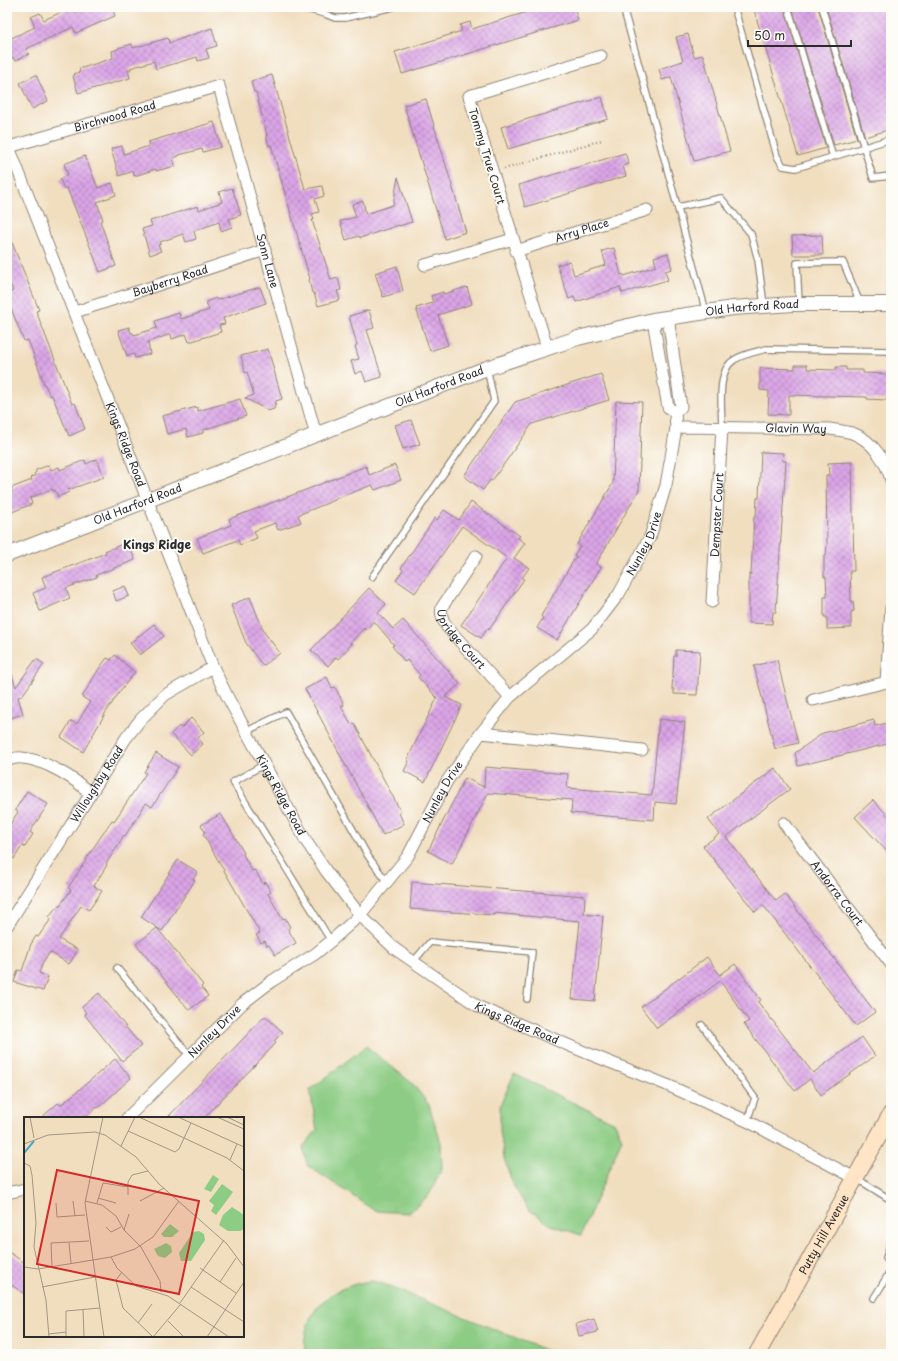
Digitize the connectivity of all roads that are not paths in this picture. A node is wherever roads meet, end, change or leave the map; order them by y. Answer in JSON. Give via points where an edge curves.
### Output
{"nodes":[{"id":1,"x":298,"y":7,"type":"edge"},
{"id":2,"x":393,"y":7,"type":"edge"},
{"id":3,"x":623,"y":7,"type":"edge"},
{"id":4,"x":734,"y":7,"type":"edge"},
{"id":5,"x":788,"y":7,"type":"edge"},
{"id":6,"x":822,"y":7,"type":"edge"},
{"id":7,"x":601,"y":56,"type":"dead end"},
{"id":8,"x":219,"y":86,"type":"joint"},
{"id":9,"x":891,"y":139,"type":"edge"},
{"id":10,"x":8,"y":144,"type":"edge"},
{"id":11,"x":864,"y":147,"type":"junction"},
{"id":12,"x":833,"y":157,"type":"junction"},
{"id":13,"x":891,"y":176,"type":"edge"},
{"id":14,"x":678,"y":207,"type":"junction"},
{"id":15,"x":647,"y":210,"type":"dead end"},
{"id":16,"x":513,"y":239,"type":"junction"},
{"id":17,"x":265,"y":250,"type":"junction"},
{"id":18,"x":516,"y":251,"type":"junction"},
{"id":19,"x":425,"y":265,"type":"dead end"},
{"id":20,"x":860,"y":303,"type":"junction"},
{"id":21,"x":799,"y":304,"type":"junction"},
{"id":22,"x":891,"y":304,"type":"edge"},
{"id":23,"x":764,"y":305,"type":"junction"},
{"id":24,"x":75,"y":312,"type":"junction"},
{"id":25,"x":706,"y":312,"type":"junction"},
{"id":26,"x":668,"y":318,"type":"junction"},
{"id":27,"x":653,"y":320,"type":"junction"},
{"id":28,"x":547,"y":348,"type":"junction"},
{"id":29,"x":891,"y":351,"type":"edge"},
{"id":30,"x":487,"y":368,"type":"junction"},
{"id":31,"x":675,"y":413,"type":"junction"},
{"id":32,"x":676,"y":428,"type":"junction"},
{"id":33,"x":722,"y":428,"type":"junction"},
{"id":34,"x":316,"y":435,"type":"junction"},
{"id":35,"x":891,"y":480,"type":"edge"},
{"id":36,"x":148,"y":501,"type":"junction"},
{"id":37,"x":7,"y":555,"type":"edge"},
{"id":38,"x":476,"y":556,"type":"dead end"},
{"id":39,"x":372,"y":577,"type":"dead end"},
{"id":40,"x":712,"y":602,"type":"dead end"},
{"id":41,"x":891,"y":608,"type":"edge"},
{"id":42,"x":213,"y":667,"type":"junction"},
{"id":43,"x":888,"y":681,"type":"edge"},
{"id":44,"x":510,"y":697,"type":"junction"},
{"id":45,"x":813,"y":700,"type":"dead end"},
{"id":46,"x":247,"y":731,"type":"junction"},
{"id":47,"x":481,"y":732,"type":"junction"},
{"id":48,"x":642,"y":750,"type":"dead end"},
{"id":49,"x":7,"y":760,"type":"edge"},
{"id":50,"x":265,"y":763,"type":"junction"},
{"id":51,"x":90,"y":794,"type":"junction"},
{"id":52,"x":784,"y":824,"type":"dead end"},
{"id":53,"x":387,"y":882,"type":"junction"},
{"id":54,"x":360,"y":915,"type":"junction"},
{"id":55,"x":7,"y":926,"type":"edge"},
{"id":56,"x":331,"y":941,"type":"junction"},
{"id":57,"x":890,"y":961,"type":"edge"},
{"id":58,"x":412,"y":963,"type":"junction"},
{"id":59,"x":117,"y":968,"type":"dead end"},
{"id":60,"x":527,"y":999,"type":"dead end"},
{"id":61,"x":702,"y":1025,"type":"dead end"},
{"id":62,"x":190,"y":1056,"type":"junction"},
{"id":63,"x":891,"y":1114,"type":"edge"},
{"id":64,"x":128,"y":1117,"type":"edge"},
{"id":65,"x":747,"y":1121,"type":"junction"},
{"id":66,"x":856,"y":1178,"type":"junction"},
{"id":67,"x":24,"y":1190,"type":"edge"},
{"id":68,"x":7,"y":1193,"type":"edge"},
{"id":69,"x":891,"y":1200,"type":"edge"},
{"id":70,"x":891,"y":1242,"type":"edge"},
{"id":71,"x":891,"y":1265,"type":"edge"},
{"id":72,"x":891,"y":1270,"type":"edge"},
{"id":73,"x":874,"y":1298,"type":"dead end"},
{"id":74,"x":757,"y":1354,"type":"edge"}],
"edges":[{"from":1,"to":2,"type":"lane","via":[[335,18]]},
{"from":3,"to":14,"type":"lane"},
{"from":4,"to":12,"type":"lane","via":[[777,156],[783,166],[796,168]]},
{"from":5,"to":12,"type":"lane"},
{"from":6,"to":11,"type":"lane"},
{"from":7,"to":16,"type":"street","name":"Tommy True Court","via":[[469,96]]},
{"from":8,"to":10,"type":"street","name":"Birchwood Road"},
{"from":8,"to":17,"type":"street","name":"Sonn Lane"},
{"from":9,"to":11,"type":"lane"},
{"from":10,"to":24,"type":"street","name":"Kings Ridge Road"},
{"from":11,"to":12,"type":"lane"},
{"from":11,"to":13,"type":"lane","via":[[873,178]]},
{"from":14,"to":23,"type":"lane","via":[[721,198],[751,234],[758,260]]},
{"from":14,"to":25,"type":"lane"},
{"from":15,"to":18,"type":"street","name":"Arry Place"},
{"from":16,"to":18,"type":"street","name":"Tommy True Court"},
{"from":16,"to":19,"type":"street"},
{"from":17,"to":24,"type":"street","name":"Bayberry Road"},
{"from":17,"to":34,"type":"street","name":"Sonn Lane"},
{"from":18,"to":28,"type":"street","name":"Tommy True Court"},
{"from":20,"to":21,"type":"street","name":"Old Harford Road"},
{"from":20,"to":21,"type":"lane","via":[[843,262],[797,263]]},
{"from":20,"to":22,"type":"street","name":"Old Harford Road"},
{"from":21,"to":23,"type":"street","name":"Old Harford Road"},
{"from":23,"to":25,"type":"street","name":"Old Harford Road"},
{"from":24,"to":36,"type":"street","name":"Kings Ridge Road"},
{"from":25,"to":26,"type":"street","name":"Old Harford Road"},
{"from":26,"to":27,"type":"street","name":"Old Harford Road"},
{"from":26,"to":31,"type":"street","name":"Nunley Drive","via":[[681,407]]},
{"from":27,"to":28,"type":"street","name":"Old Harford Road"},
{"from":27,"to":31,"type":"street","name":"Nunley Drive","via":[[668,407]]},
{"from":28,"to":30,"type":"street","name":"Old Harford Road"},
{"from":29,"to":33,"type":"lane","via":[[766,349],[734,359],[724,370]]},
{"from":30,"to":34,"type":"street","name":"Old Harford Road"},
{"from":30,"to":39,"type":"lane","via":[[494,401]]},
{"from":31,"to":32,"type":"street","name":"Nunley Drive"},
{"from":32,"to":33,"type":"street","name":"Glavin Way"},
{"from":32,"to":44,"type":"street","name":"Nunley Drive","via":[[666,485],[650,537],[619,594],[584,637]]},
{"from":33,"to":35,"type":"street","name":"Glavin Way","via":[[830,429],[853,434],[876,451]]},
{"from":33,"to":40,"type":"street","name":"Dempster Court"},
{"from":34,"to":36,"type":"street","name":"Old Harford Road"},
{"from":36,"to":37,"type":"street","name":"Old Harford Road"},
{"from":36,"to":42,"type":"street","name":"Kings Ridge Road"},
{"from":38,"to":44,"type":"street","name":"Upridge Court","via":[[442,607],[442,618],[447,627]]},
{"from":41,"to":43,"type":"street"},
{"from":42,"to":46,"type":"street","name":"Kings Ridge Road"},
{"from":42,"to":51,"type":"street","name":"Willoughby Road","via":[[165,695],[141,719]]},
{"from":43,"to":45,"type":"street"},
{"from":44,"to":47,"type":"street","name":"Nunley Drive"},
{"from":46,"to":50,"type":"street","name":"Kings Ridge Road"},
{"from":46,"to":53,"type":"lane","via":[[286,712],[368,856]]},
{"from":47,"to":48,"type":"street"},
{"from":47,"to":53,"type":"street","name":"Nunley Drive","via":[[447,781],[408,856]]},
{"from":49,"to":51,"type":"street","via":[[20,757],[39,761],[68,776]]},
{"from":50,"to":54,"type":"street","name":"Kings Ridge Road","via":[[306,841]]},
{"from":50,"to":56,"type":"lane","via":[[233,782]]},
{"from":51,"to":55,"type":"street","name":"Willoughby Road"},
{"from":52,"to":57,"type":"street","name":"Andorra Court"},
{"from":53,"to":54,"type":"street","name":"Nunley Drive"},
{"from":54,"to":56,"type":"street","name":"Nunley Drive"},
{"from":54,"to":58,"type":"street","name":"Kings Ridge Road"},
{"from":56,"to":62,"type":"street","name":"Nunley Drive","via":[[242,1004]]},
{"from":58,"to":60,"type":"lane","via":[[430,942],[532,952]]},
{"from":58,"to":65,"type":"street","name":"Kings Ridge Road","via":[[479,1007]]},
{"from":59,"to":62,"type":"lane"},
{"from":61,"to":65,"type":"lane","via":[[755,1098]]},
{"from":62,"to":64,"type":"street","name":"Nunley Drive"},
{"from":63,"to":66,"type":"main road","name":"Putty Hill Avenue"},
{"from":65,"to":66,"type":"street","name":"Kings Ridge Road"},
{"from":66,"to":69,"type":"lane"},
{"from":66,"to":74,"type":"main road","name":"Putty Hill Avenue"},
{"from":67,"to":68,"type":"street"},
{"from":70,"to":71,"type":"lane","via":[[886,1258]]},
{"from":72,"to":73,"type":"lane"}]}
